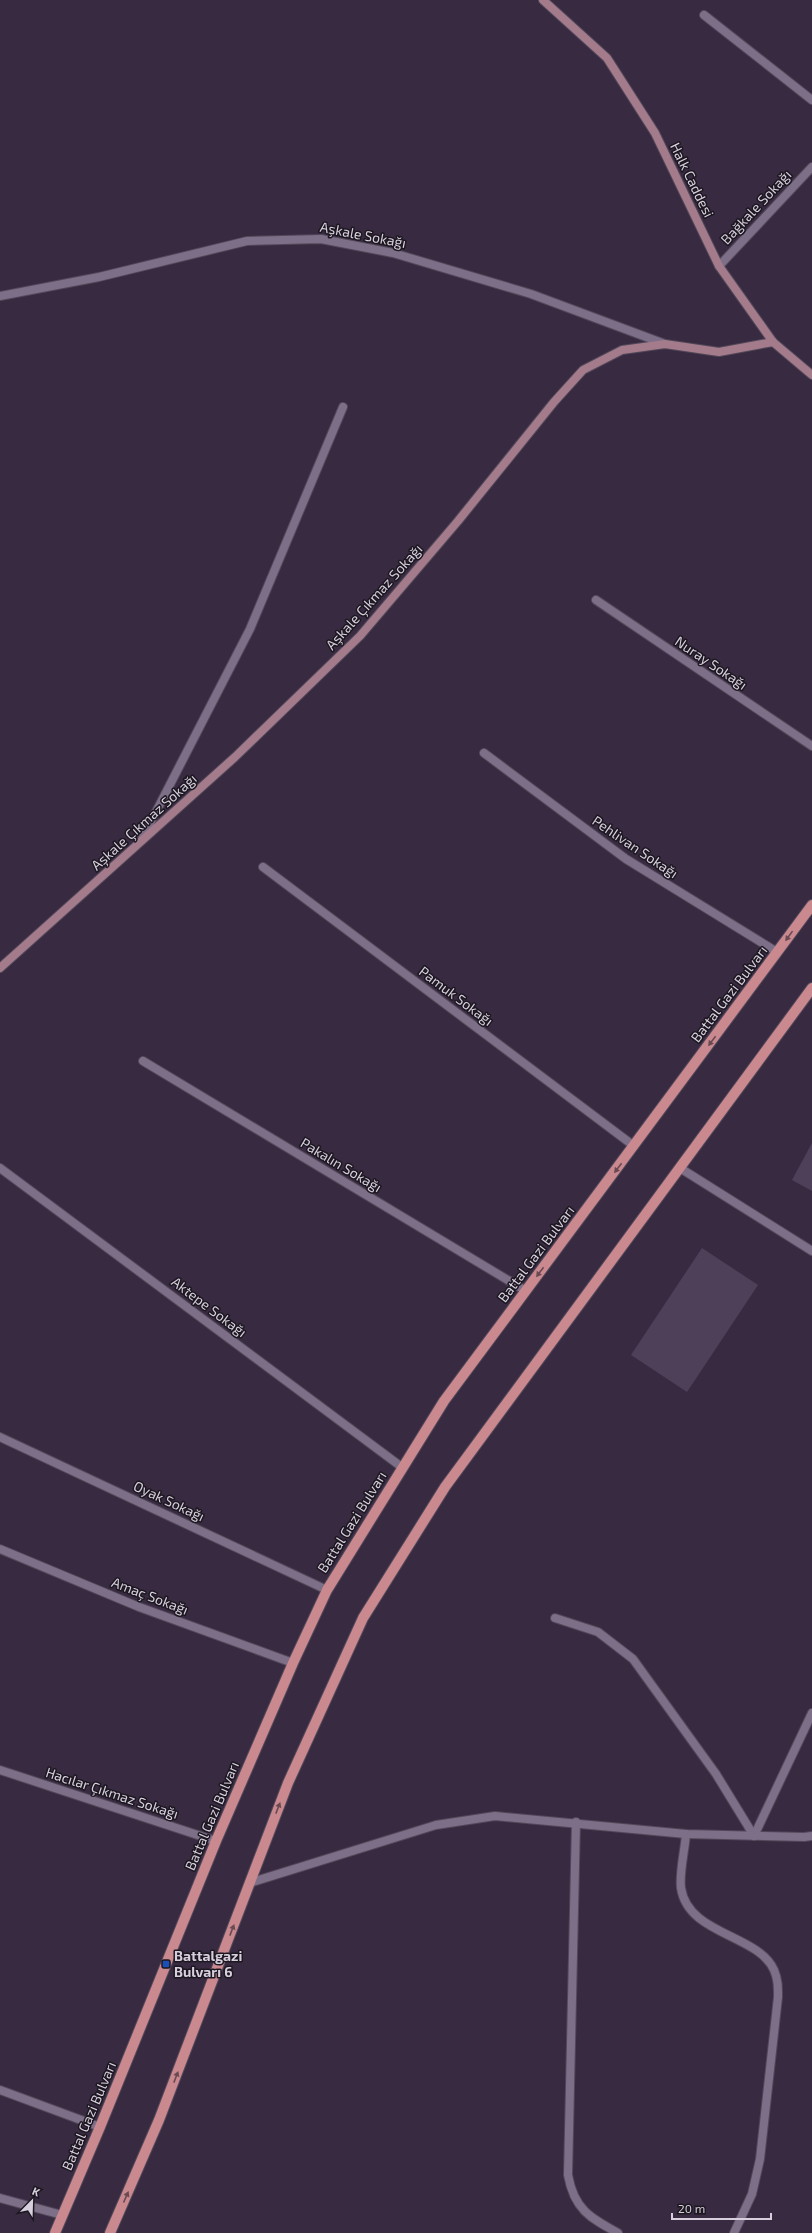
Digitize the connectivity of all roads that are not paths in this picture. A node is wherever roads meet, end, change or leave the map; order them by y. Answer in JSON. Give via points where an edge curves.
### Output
{"nodes":[{"id":1,"x":543,"y":0,"type":"edge"},
{"id":2,"x":704,"y":15,"type":"dead end"},
{"id":3,"x":812,"y":100,"type":"edge"},
{"id":4,"x":812,"y":167,"type":"edge"},
{"id":5,"x":719,"y":266,"type":"junction"},
{"id":6,"x":0,"y":296,"type":"edge"},
{"id":7,"x":773,"y":342,"type":"junction"},
{"id":8,"x":665,"y":344,"type":"junction"},
{"id":9,"x":812,"y":375,"type":"edge"},
{"id":10,"x":344,"y":407,"type":"dead end"},
{"id":11,"x":596,"y":600,"type":"dead end"},
{"id":12,"x":812,"y":746,"type":"edge"},
{"id":13,"x":484,"y":753,"type":"dead end"},
{"id":14,"x":140,"y":844,"type":"junction"},
{"id":15,"x":263,"y":867,"type":"dead end"},
{"id":16,"x":812,"y":905,"type":"edge"},
{"id":17,"x":777,"y":952,"type":"junction"},
{"id":18,"x":0,"y":968,"type":"edge"},
{"id":19,"x":812,"y":988,"type":"edge"},
{"id":20,"x":143,"y":1060,"type":"dead end"},
{"id":21,"x":634,"y":1146,"type":"junction"},
{"id":22,"x":0,"y":1168,"type":"edge"},
{"id":23,"x":680,"y":1168,"type":"junction"},
{"id":24,"x":812,"y":1251,"type":"edge"},
{"id":25,"x":526,"y":1291,"type":"junction"},
{"id":26,"x":0,"y":1437,"type":"edge"},
{"id":27,"x":403,"y":1468,"type":"junction"},
{"id":28,"x":0,"y":1549,"type":"edge"},
{"id":29,"x":327,"y":1590,"type":"junction"},
{"id":30,"x":555,"y":1618,"type":"dead end"},
{"id":31,"x":293,"y":1663,"type":"junction"},
{"id":32,"x":812,"y":1713,"type":"edge"},
{"id":33,"x":0,"y":1770,"type":"edge"},
{"id":34,"x":576,"y":1822,"type":"junction"},
{"id":35,"x":686,"y":1834,"type":"junction"},
{"id":36,"x":754,"y":1836,"type":"junction"},
{"id":37,"x":812,"y":1836,"type":"edge"},
{"id":38,"x":216,"y":1841,"type":"junction"},
{"id":39,"x":249,"y":1883,"type":"junction"},
{"id":40,"x":0,"y":2090,"type":"edge"},
{"id":41,"x":100,"y":2127,"type":"junction"},
{"id":42,"x":0,"y":2198,"type":"edge"},
{"id":43,"x":62,"y":2215,"type":"junction"},
{"id":44,"x":55,"y":2233,"type":"edge"},
{"id":45,"x":110,"y":2233,"type":"edge"},
{"id":46,"x":618,"y":2233,"type":"edge"},
{"id":47,"x":734,"y":2233,"type":"edge"}],
"edges":[{"from":1,"to":5,"type":"street","name":"Halk Caddesi","via":[[608,58],[655,133]]},
{"from":2,"to":3,"type":"street"},
{"from":4,"to":5,"type":"street","name":"Bağkale Sokağı"},
{"from":5,"to":7,"type":"street","name":"Halk Caddesi"},
{"from":6,"to":8,"type":"street","name":"Aşkale Sokağı","via":[[99,277],[247,241],[321,239],[393,253],[531,294]]},
{"from":7,"to":8,"type":"street","name":"Aşkale Çıkmaz Sokağı","via":[[719,352]]},
{"from":7,"to":9,"type":"street","name":"Halk Caddesi"},
{"from":8,"to":14,"type":"street","name":"Aşkale Çıkmaz Sokağı","via":[[622,350],[583,370],[360,636],[235,757]]},
{"from":10,"to":14,"type":"street","via":[[250,629]]},
{"from":11,"to":12,"type":"street","name":"Nuray Sokağı"},
{"from":13,"to":17,"type":"street","name":"Pehlivan Sokağı","via":[[626,860]]},
{"from":14,"to":18,"type":"street","name":"Aşkale Çıkmaz Sokağı"},
{"from":15,"to":21,"type":"street","name":"Pamuk Sokağı"},
{"from":16,"to":17,"type":"main road","name":"Battal Gazi Bulvarı","one_way":true},
{"from":17,"to":21,"type":"main road","name":"Battal Gazi Bulvarı","one_way":true},
{"from":19,"to":23,"type":"main road"},
{"from":20,"to":25,"type":"street","name":"Pakalın Sokağı"},
{"from":21,"to":25,"type":"main road","name":"Battal Gazi Bulvarı","one_way":true},
{"from":22,"to":27,"type":"street","name":"Aktepe Sokağı"},
{"from":23,"to":24,"type":"street"},
{"from":39,"to":23,"type":"main road","one_way":true,"via":[[288,1783],[363,1618],[444,1487]]},
{"from":25,"to":27,"type":"main road","name":"Battal Gazi Bulvarı","via":[[444,1401]]},
{"from":26,"to":29,"type":"street","name":"Oyak Sokağı"},
{"from":27,"to":29,"type":"main road","name":"Battal Gazi Bulvarı"},
{"from":28,"to":31,"type":"street","name":"Amaç Sokağı","via":[[139,1607]]},
{"from":29,"to":31,"type":"main road","name":"Battal Gazi Bulvarı"},
{"from":30,"to":36,"type":"street","via":[[598,1632],[633,1659],[716,1774]]},
{"from":31,"to":38,"type":"main road","name":"Battal Gazi Bulvarı"},
{"from":32,"to":36,"type":"street"},
{"from":33,"to":38,"type":"street","name":"Hacılar Çıkmaz Sokağı"},
{"from":34,"to":35,"type":"street"},
{"from":34,"to":39,"type":"street","via":[[495,1816],[436,1825]]},
{"from":34,"to":46,"type":"street","via":[[568,2175],[570,2187],[582,2209],[591,2218]]},
{"from":35,"to":36,"type":"street"},
{"from":35,"to":47,"type":"street","via":[[681,1888],[686,1902],[708,1925],[760,1953],[774,1969],[778,1982],[760,2159],[752,2194]]},
{"from":36,"to":37,"type":"street"},
{"from":38,"to":41,"type":"main road","name":"Battal Gazi Bulvarı"},
{"from":45,"to":39,"type":"main road","one_way":true,"via":[[160,2120]]},
{"from":40,"to":41,"type":"street"},
{"from":41,"to":43,"type":"main road","name":"Battal Gazi Bulvarı"},
{"from":42,"to":43,"type":"street"},
{"from":43,"to":44,"type":"main road","name":"Battal Gazi Bulvarı"}]}
